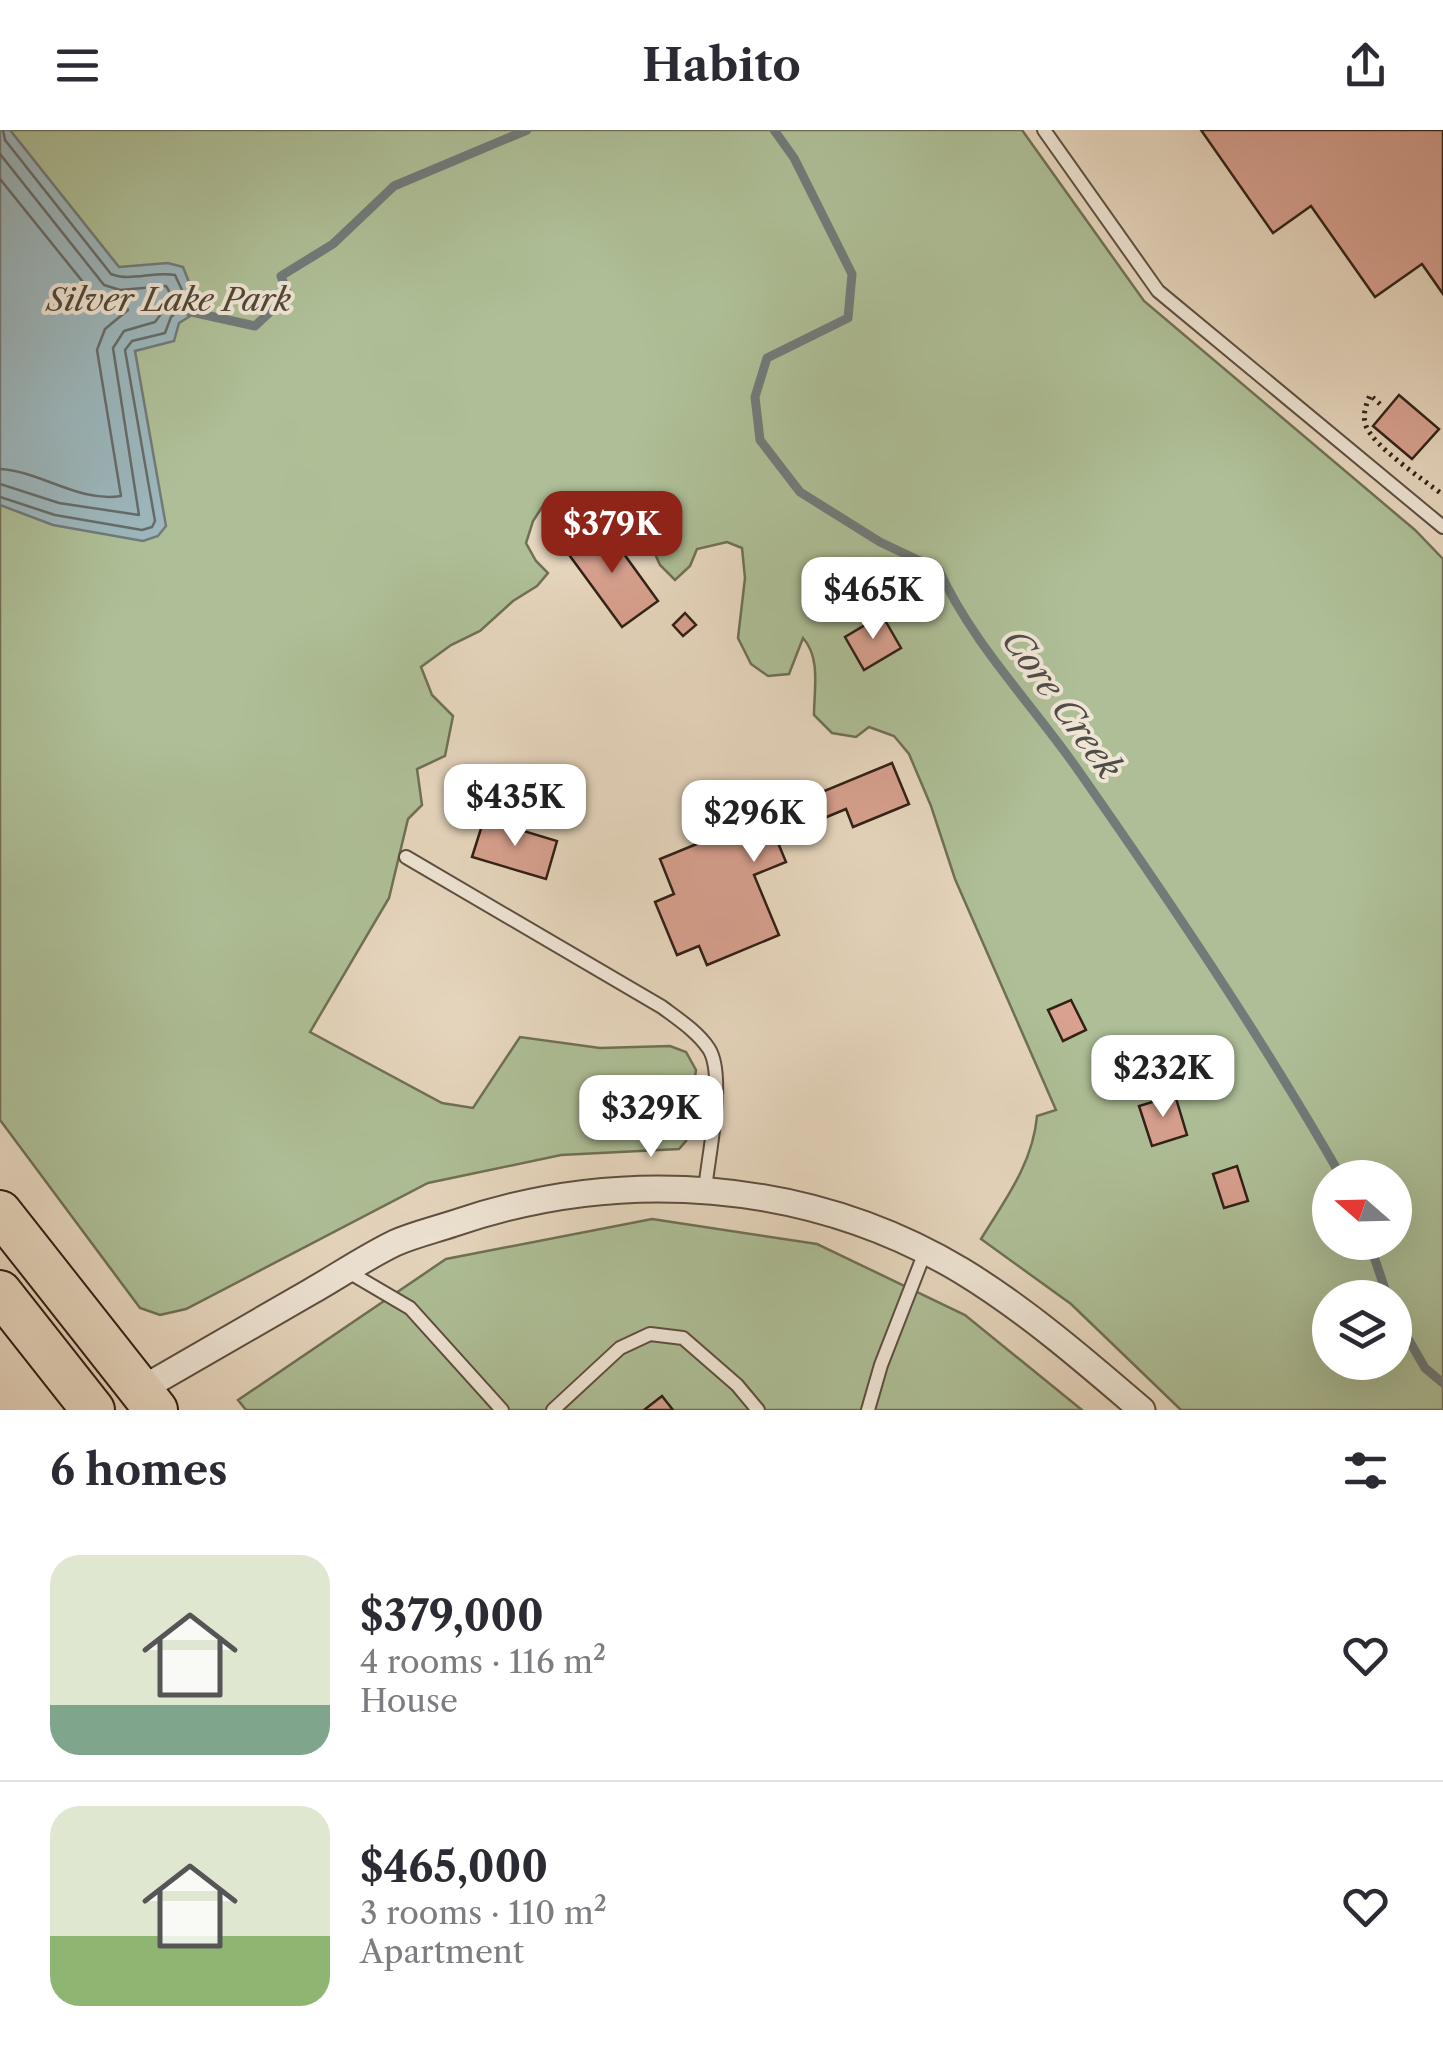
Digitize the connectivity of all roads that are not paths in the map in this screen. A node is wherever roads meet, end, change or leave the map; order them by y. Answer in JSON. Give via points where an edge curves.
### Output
{"nodes":[{"id":1,"x":1044,"y":130,"type":"edge"},
{"id":2,"x":1443,"y":527,"type":"edge"},
{"id":3,"x":406,"y":857,"type":"dead end"},
{"id":4,"x":704,"y":1190,"type":"junction"},
{"id":5,"x":0,"y":1212,"type":"edge"},
{"id":6,"x":925,"y":1252,"type":"junction"},
{"id":7,"x":347,"y":1271,"type":"junction"},
{"id":8,"x":0,"y":1292,"type":"edge"},
{"id":9,"x":148,"y":1400,"type":"edge"},
{"id":10,"x":93,"y":1410,"type":"edge"},
{"id":11,"x":502,"y":1410,"type":"edge"},
{"id":12,"x":553,"y":1410,"type":"edge"},
{"id":13,"x":758,"y":1410,"type":"edge"},
{"id":14,"x":868,"y":1410,"type":"edge"},
{"id":15,"x":1142,"y":1410,"type":"edge"}],
"edges":[{"from":1,"to":2,"type":"lane","via":[[1158,290]]},
{"from":3,"to":4,"type":"lane","via":[[662,1007],[710,1050],[715,1094]]},
{"from":4,"to":6,"type":"street","via":[[800,1206]]},
{"from":4,"to":7,"type":"street","via":[[615,1188],[493,1210],[396,1243]]},
{"from":5,"to":9,"type":"highway"},
{"from":6,"to":14,"type":"lane"},
{"from":6,"to":15,"type":"street","via":[[1023,1313]]},
{"from":7,"to":9,"type":"street"},
{"from":7,"to":11,"type":"lane","via":[[410,1308]]},
{"from":8,"to":10,"type":"highway"},
{"from":12,"to":13,"type":"lane","via":[[620,1348],[650,1334],[683,1338]]}]}
